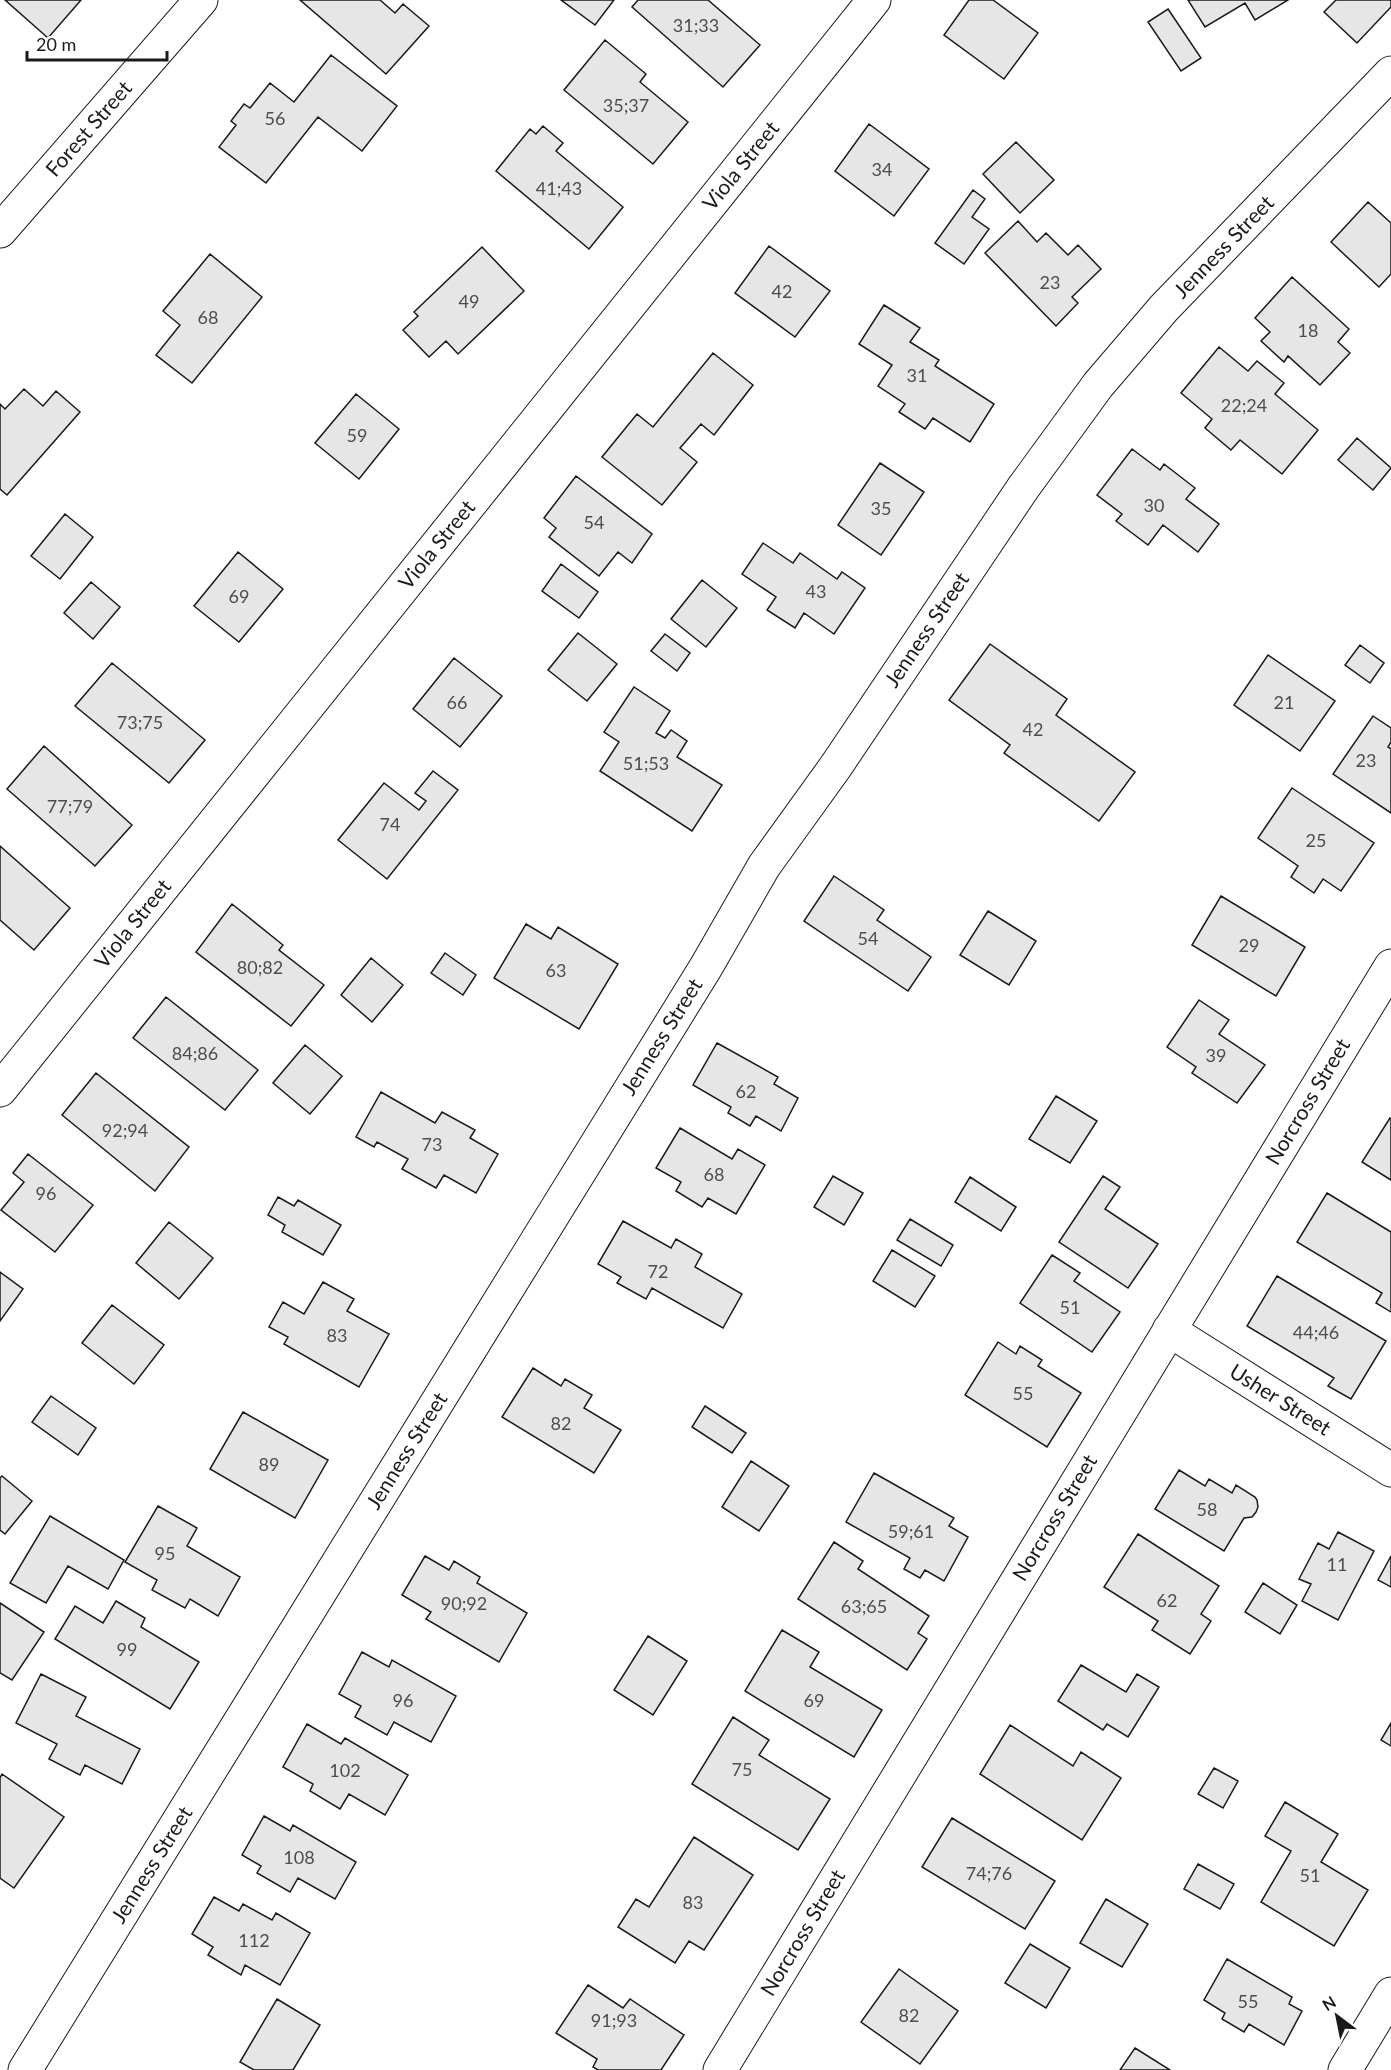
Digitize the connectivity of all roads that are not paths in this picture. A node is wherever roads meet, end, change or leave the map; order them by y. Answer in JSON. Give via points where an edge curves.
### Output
{"nodes":[{"id":1,"x":201,"y":0,"type":"edge"},
{"id":2,"x":873,"y":0,"type":"edge"},
{"id":3,"x":1391,"y":73,"type":"edge"},
{"id":4,"x":0,"y":231,"type":"edge"},
{"id":5,"x":1391,"y":966,"type":"edge"},
{"id":6,"x":0,"y":1090,"type":"edge"},
{"id":7,"x":1169,"y":1330,"type":"junction"},
{"id":8,"x":1391,"y":1470,"type":"edge"},
{"id":9,"x":1391,"y":1994,"type":"edge"},
{"id":10,"x":25,"y":2070,"type":"edge"},
{"id":11,"x":720,"y":2070,"type":"edge"},
{"id":12,"x":1345,"y":2070,"type":"edge"}],
"edges":[{"from":1,"to":4,"type":"street","name":"Forest Street"},
{"from":2,"to":6,"type":"street","name":"Viola Street"},
{"from":3,"to":10,"type":"street","name":"Jenness Street","via":[[1164,308],[1098,384],[764,866],[706,967]]},
{"from":5,"to":7,"type":"street","name":"Norcross Street"},
{"from":7,"to":8,"type":"street","name":"Usher Street"},
{"from":7,"to":11,"type":"street","name":"Norcross Street"},
{"from":9,"to":12,"type":"street"}]}
